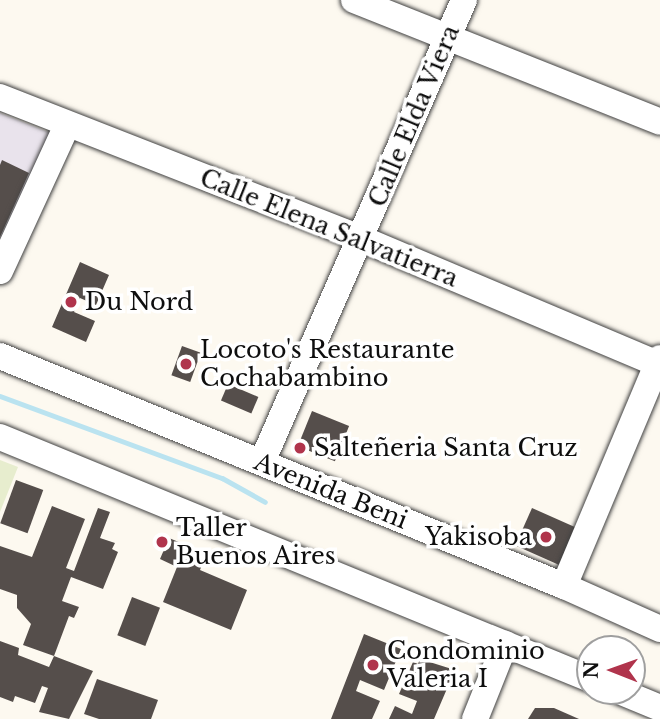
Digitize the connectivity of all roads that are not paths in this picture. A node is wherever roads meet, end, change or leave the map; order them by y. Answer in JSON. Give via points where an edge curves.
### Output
{"nodes":[{"id":1,"x":354,"y":0,"type":"edge"},
{"id":2,"x":464,"y":0,"type":"edge"},
{"id":3,"x":448,"y":38,"type":"junction"},
{"id":4,"x":0,"y":97,"type":"edge"},
{"id":5,"x":660,"y":122,"type":"edge"},
{"id":6,"x":67,"y":125,"type":"junction"},
{"id":7,"x":362,"y":239,"type":"junction"},
{"id":8,"x":0,"y":271,"type":"edge"},
{"id":9,"x":0,"y":356,"type":"edge"},
{"id":10,"x":659,"y":362,"type":"edge"},
{"id":11,"x":0,"y":437,"type":"edge"},
{"id":12,"x":262,"y":462,"type":"junction"},
{"id":13,"x":564,"y":586,"type":"junction"},
{"id":14,"x":660,"y":629,"type":"edge"},
{"id":15,"x":505,"y":645,"type":"junction"},
{"id":16,"x":576,"y":673,"type":"edge"},
{"id":17,"x":475,"y":719,"type":"edge"}],
"edges":[{"from":1,"to":3,"type":"street"},
{"from":2,"to":3,"type":"street","name":"Calle Elda Viera"},
{"from":3,"to":5,"type":"street"},
{"from":3,"to":7,"type":"street","name":"Calle Elda Viera"},
{"from":4,"to":6,"type":"street","name":"Calle Elena Salvatierra"},
{"from":6,"to":7,"type":"street","name":"Calle Elena Salvatierra"},
{"from":6,"to":8,"type":"street"},
{"from":7,"to":10,"type":"street","name":"Calle Elena Salvatierra"},
{"from":7,"to":12,"type":"street","name":"Calle Elda Viera"},
{"from":9,"to":12,"type":"street","name":"Avenida Beni"},
{"from":10,"to":13,"type":"street"},
{"from":11,"to":15,"type":"street"},
{"from":12,"to":13,"type":"street","name":"Avenida Beni"},
{"from":13,"to":14,"type":"street","name":"Avenida Beni"},
{"from":15,"to":16,"type":"street"},
{"from":15,"to":17,"type":"street"}]}
